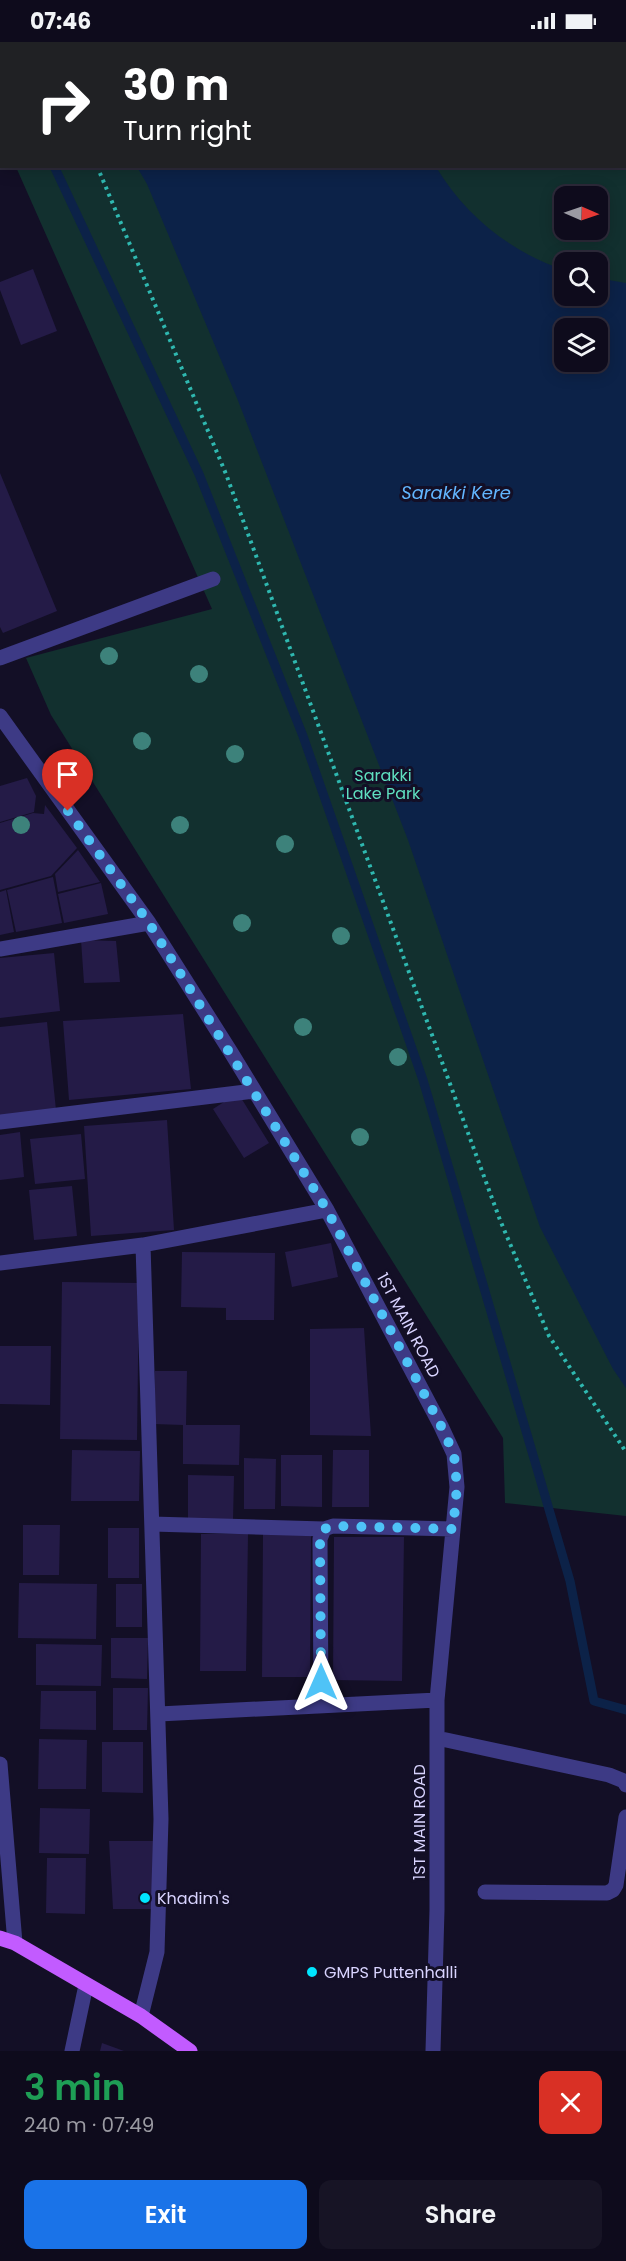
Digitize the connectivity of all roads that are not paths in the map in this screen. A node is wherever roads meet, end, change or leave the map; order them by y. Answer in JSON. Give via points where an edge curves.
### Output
{"nodes":[{"id":1,"x":213,"y":579,"type":"dead end"},
{"id":2,"x":0,"y":658,"type":"edge"},
{"id":3,"x":0,"y":716,"type":"edge"},
{"id":4,"x":149,"y":923,"type":"junction"},
{"id":5,"x":0,"y":949,"type":"edge"},
{"id":6,"x":254,"y":1091,"type":"junction"},
{"id":7,"x":0,"y":1122,"type":"edge"},
{"id":8,"x":327,"y":1210,"type":"junction"},
{"id":9,"x":143,"y":1245,"type":"junction"},
{"id":10,"x":0,"y":1263,"type":"edge"},
{"id":11,"x":152,"y":1524,"type":"junction"},
{"id":12,"x":324,"y":1529,"type":"junction"},
{"id":13,"x":453,"y":1529,"type":"junction"},
{"id":14,"x":438,"y":1700,"type":"junction"},
{"id":15,"x":321,"y":1706,"type":"junction"},
{"id":16,"x":159,"y":1714,"type":"junction"},
{"id":17,"x":437,"y":1738,"type":"junction"},
{"id":18,"x":0,"y":1764,"type":"edge"},
{"id":19,"x":626,"y":1785,"type":"edge"},
{"id":20,"x":626,"y":1817,"type":"edge"},
{"id":21,"x":485,"y":1892,"type":"dead end"},
{"id":22,"x":7,"y":1941,"type":"edge"},
{"id":23,"x":86,"y":1985,"type":"junction"},
{"id":24,"x":141,"y":2016,"type":"junction"},
{"id":25,"x":72,"y":2051,"type":"edge"},
{"id":26,"x":190,"y":2051,"type":"edge"},
{"id":27,"x":433,"y":2051,"type":"edge"}],
"edges":[{"from":1,"to":2,"type":"street"},
{"from":3,"to":4,"type":"street","name":"1ST MAIN ROAD"},
{"from":4,"to":5,"type":"street"},
{"from":4,"to":6,"type":"street","name":"1ST MAIN ROAD"},
{"from":6,"to":7,"type":"street"},
{"from":6,"to":8,"type":"street","name":"1ST MAIN ROAD"},
{"from":8,"to":9,"type":"street"},
{"from":8,"to":13,"type":"street","name":"1ST MAIN ROAD","via":[[454,1454],[457,1487]]},
{"from":9,"to":10,"type":"street"},
{"from":9,"to":11,"type":"street"},
{"from":11,"to":12,"type":"street"},
{"from":11,"to":16,"type":"street"},
{"from":12,"to":13,"type":"street"},
{"from":12,"to":15,"type":"street","via":[[320,1539]]},
{"from":13,"to":14,"type":"street","name":"1ST MAIN ROAD"},
{"from":14,"to":15,"type":"street"},
{"from":14,"to":17,"type":"street","name":"1ST MAIN ROAD"},
{"from":15,"to":16,"type":"street"},
{"from":16,"to":24,"type":"street","via":[[157,1952]]},
{"from":17,"to":19,"type":"street","via":[[609,1774]]},
{"from":17,"to":27,"type":"street","name":"1ST MAIN ROAD"},
{"from":18,"to":22,"type":"street"},
{"from":20,"to":21,"type":"street","via":[[613,1890]]},
{"from":22,"to":23,"type":"main road"},
{"from":23,"to":24,"type":"main road"},
{"from":23,"to":25,"type":"street"},
{"from":24,"to":26,"type":"main road"}]}
